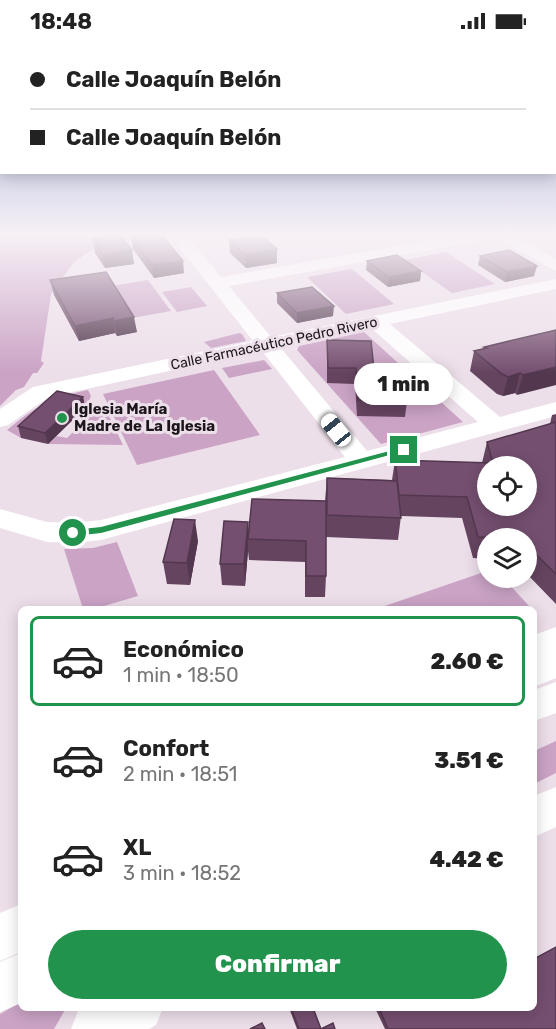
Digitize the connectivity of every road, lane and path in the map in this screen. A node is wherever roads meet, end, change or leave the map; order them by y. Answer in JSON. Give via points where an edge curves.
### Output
{"nodes":[{"id":1,"x":215,"y":280,"type":"edge"},
{"id":2,"x":234,"y":280,"type":"edge"},
{"id":3,"x":217,"y":283,"type":"junction"},
{"id":4,"x":556,"y":284,"type":"edge"},
{"id":5,"x":376,"y":322,"type":"junction"},
{"id":6,"x":267,"y":345,"type":"junction"},
{"id":7,"x":556,"y":409,"type":"edge"},
{"id":8,"x":0,"y":420,"type":"edge"},
{"id":9,"x":495,"y":424,"type":"junction"},
{"id":10,"x":362,"y":462,"type":"junction"},
{"id":11,"x":0,"y":518,"type":"edge"},
{"id":12,"x":556,"y":640,"type":"edge"},
{"id":13,"x":537,"y":648,"type":"edge"},
{"id":14,"x":556,"y":663,"type":"edge"},
{"id":15,"x":537,"y":672,"type":"edge"},
{"id":16,"x":556,"y":697,"type":"edge"},
{"id":17,"x":537,"y":705,"type":"edge"},
{"id":18,"x":556,"y":806,"type":"edge"},
{"id":19,"x":537,"y":816,"type":"edge"},
{"id":20,"x":18,"y":929,"type":"edge"},
{"id":21,"x":0,"y":938,"type":"edge"},
{"id":22,"x":18,"y":979,"type":"edge"},
{"id":23,"x":0,"y":988,"type":"edge"},
{"id":24,"x":133,"y":1011,"type":"edge"},
{"id":25,"x":96,"y":1029,"type":"edge"}],
"edges":[{"from":1,"to":3,"type":"street"},
{"from":2,"to":3,"type":"street"},
{"from":3,"to":6,"type":"street"},
{"from":4,"to":5,"type":"street","name":"Calle Farmacéutico Pedro Rivero"},
{"from":5,"to":6,"type":"street","name":"Calle Farmacéutico Pedro Rivero"},
{"from":5,"to":9,"type":"street"},
{"from":6,"to":8,"type":"street","name":"Calle Farmacéutico Pedro Rivero","via":[[41,392]]},
{"from":6,"to":10,"type":"street"},
{"from":7,"to":9,"type":"street"},
{"from":9,"to":10,"type":"street"},
{"from":10,"to":11,"type":"street","via":[[101,530],[48,532]]},
{"from":12,"to":13,"type":"street"},
{"from":14,"to":15,"type":"street"},
{"from":16,"to":17,"type":"street"},
{"from":18,"to":19,"type":"street"},
{"from":20,"to":21,"type":"street"},
{"from":22,"to":23,"type":"street"},
{"from":24,"to":25,"type":"street"}]}
